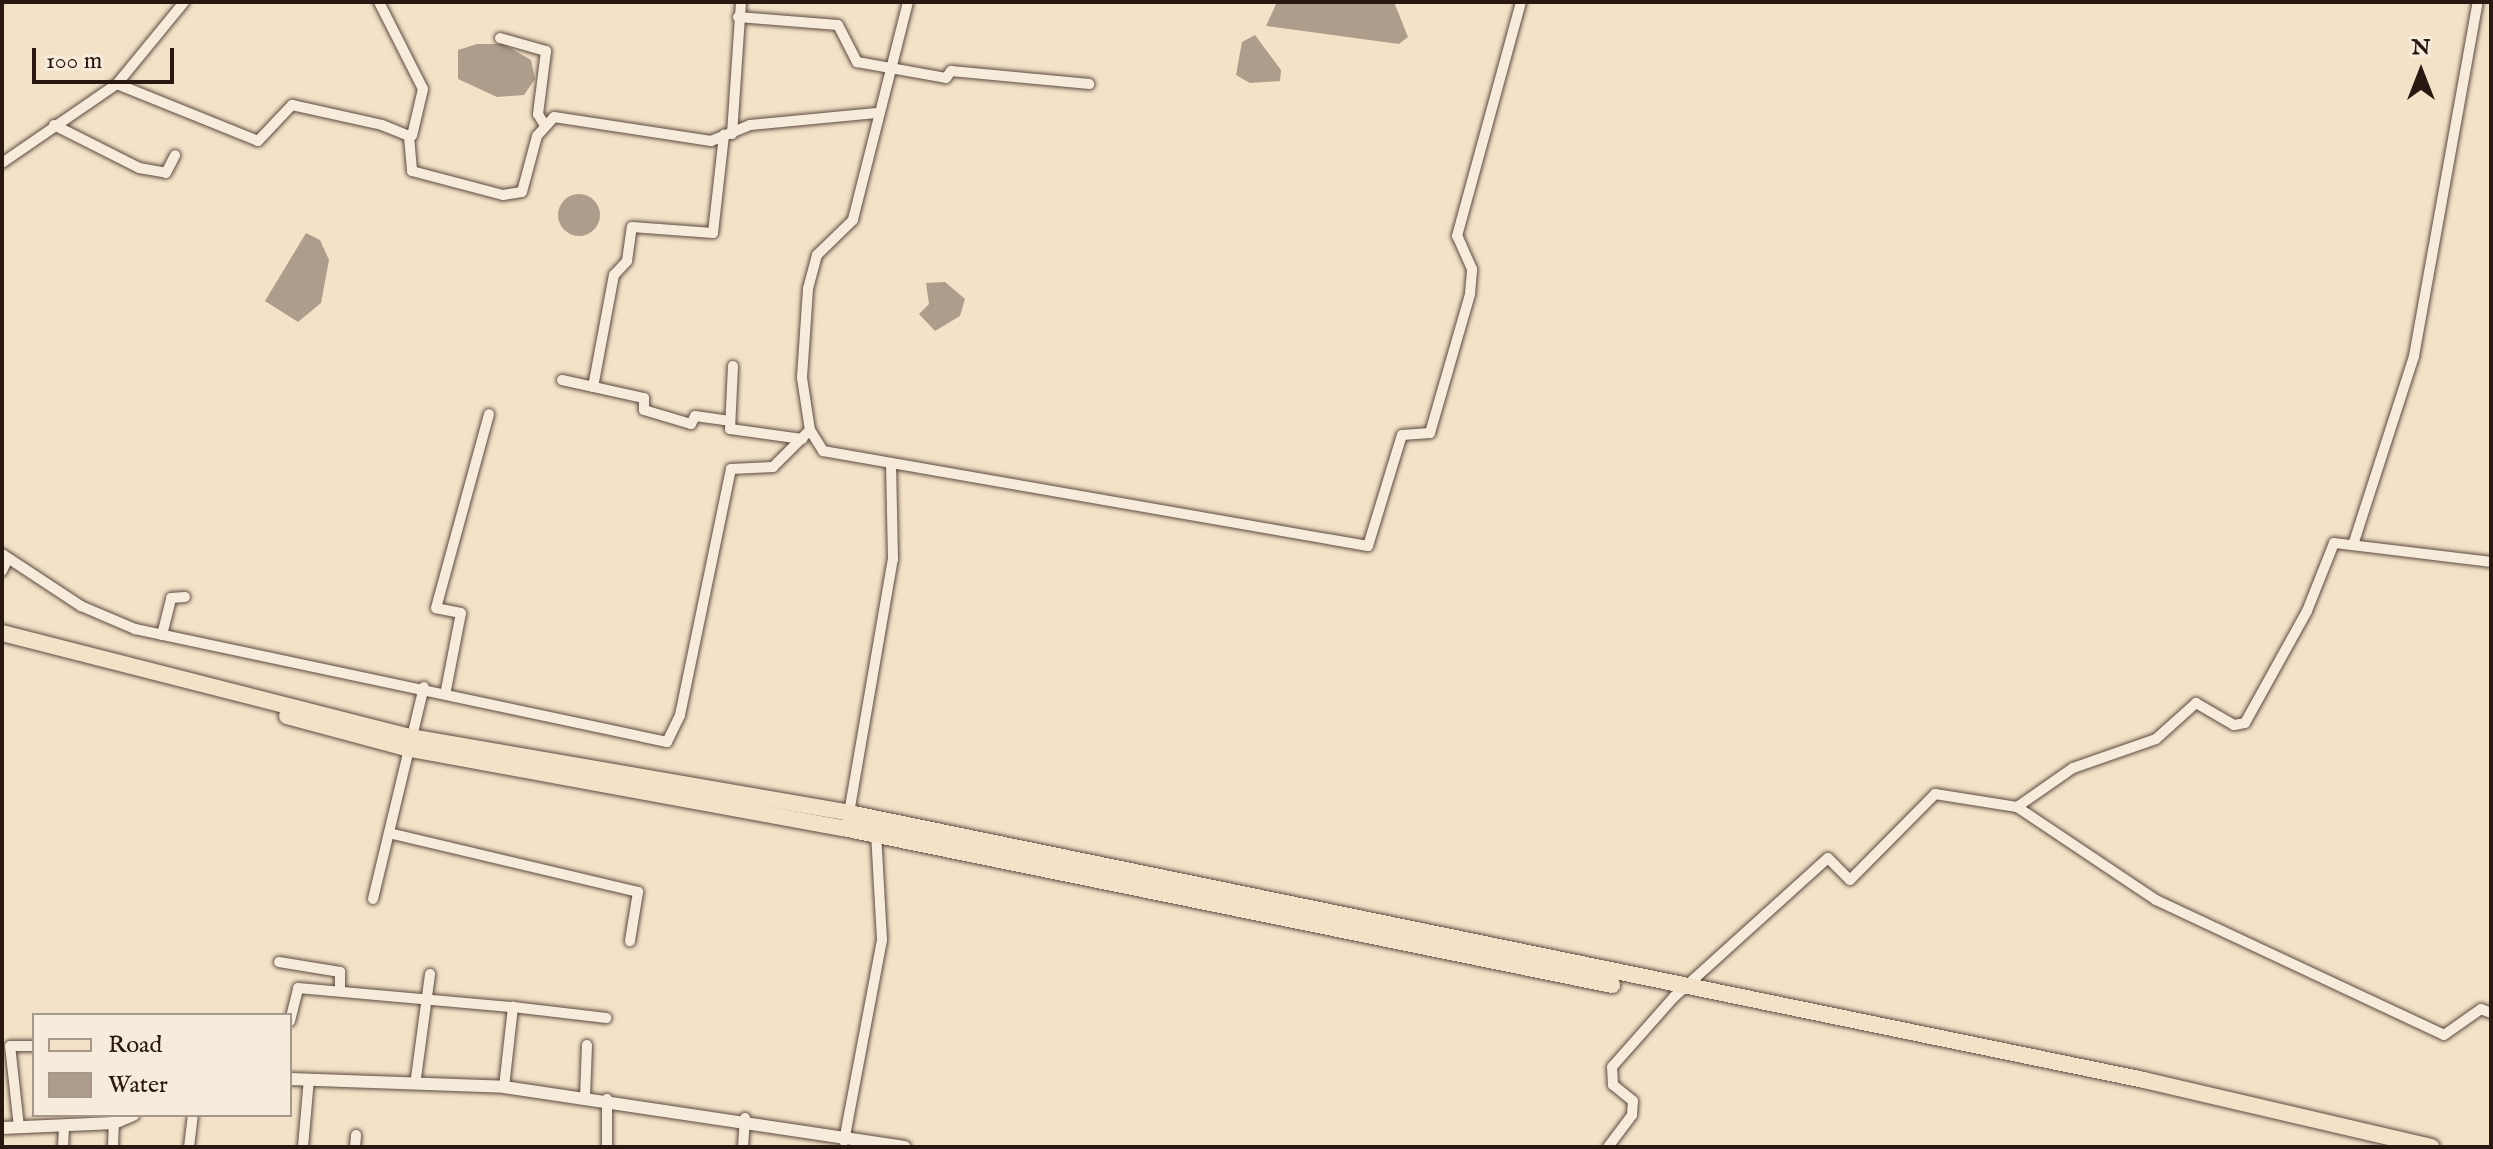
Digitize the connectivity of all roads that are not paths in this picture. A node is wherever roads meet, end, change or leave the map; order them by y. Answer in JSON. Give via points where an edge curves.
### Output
{"nodes":[{"id":1,"x":184,"y":2,"type":"edge"},
{"id":2,"x":379,"y":2,"type":"edge"},
{"id":3,"x":741,"y":2,"type":"edge"},
{"id":4,"x":908,"y":2,"type":"edge"},
{"id":5,"x":1521,"y":2,"type":"edge"},
{"id":6,"x":2478,"y":2,"type":"edge"},
{"id":7,"x":738,"y":17,"type":"junction"},
{"id":8,"x":500,"y":38,"type":"dead end"},
{"id":9,"x":895,"y":68,"type":"junction"},
{"id":10,"x":117,"y":84,"type":"junction"},
{"id":11,"x":1089,"y":84,"type":"dead end"},
{"id":12,"x":876,"y":113,"type":"junction"},
{"id":13,"x":544,"y":124,"type":"junction"},
{"id":14,"x":54,"y":125,"type":"junction"},
{"id":15,"x":728,"y":135,"type":"junction"},
{"id":16,"x":412,"y":136,"type":"dead end"},
{"id":17,"x":175,"y":155,"type":"dead end"},
{"id":18,"x":2,"y":163,"type":"edge"},
{"id":19,"x":733,"y":366,"type":"dead end"},
{"id":20,"x":562,"y":380,"type":"dead end"},
{"id":21,"x":593,"y":387,"type":"junction"},
{"id":22,"x":489,"y":414,"type":"dead end"},
{"id":23,"x":730,"y":421,"type":"junction"},
{"id":24,"x":806,"y":435,"type":"junction"},
{"id":25,"x":891,"y":467,"type":"junction"},
{"id":26,"x":2354,"y":542,"type":"junction"},
{"id":27,"x":5,"y":556,"type":"edge"},
{"id":28,"x":2491,"y":562,"type":"edge"},
{"id":29,"x":2,"y":571,"type":"edge"},
{"id":30,"x":185,"y":597,"type":"dead end"},
{"id":31,"x":2,"y":633,"type":"edge"},
{"id":32,"x":162,"y":635,"type":"junction"},
{"id":33,"x":2,"y":642,"type":"edge"},
{"id":34,"x":424,"y":687,"type":"junction"},
{"id":35,"x":446,"y":690,"type":"junction"},
{"id":36,"x":409,"y":742,"type":"junction"},
{"id":37,"x":2017,"y":807,"type":"junction"},
{"id":38,"x":849,"y":813,"type":"junction"},
{"id":39,"x":876,"y":828,"type":"junction"},
{"id":40,"x":389,"y":833,"type":"junction"},
{"id":41,"x":373,"y":899,"type":"dead end"},
{"id":42,"x":630,"y":941,"type":"dead end"},
{"id":43,"x":279,"y":962,"type":"dead end"},
{"id":44,"x":430,"y":974,"type":"dead end"},
{"id":45,"x":340,"y":989,"type":"junction"},
{"id":46,"x":1680,"y":993,"type":"junction"},
{"id":47,"x":426,"y":996,"type":"junction"},
{"id":48,"x":513,"y":1007,"type":"junction"},
{"id":49,"x":292,"y":1013,"type":"edge"},
{"id":50,"x":2491,"y":1013,"type":"edge"},
{"id":51,"x":606,"y":1018,"type":"dead end"},
{"id":52,"x":587,"y":1045,"type":"dead end"},
{"id":53,"x":32,"y":1046,"type":"edge"},
{"id":54,"x":416,"y":1078,"type":"junction"},
{"id":55,"x":292,"y":1079,"type":"edge"},
{"id":56,"x":309,"y":1079,"type":"junction"},
{"id":57,"x":504,"y":1087,"type":"junction"},
{"id":58,"x":585,"y":1097,"type":"junction"},
{"id":59,"x":607,"y":1099,"type":"junction"},
{"id":60,"x":128,"y":1117,"type":"edge"},
{"id":61,"x":193,"y":1117,"type":"edge"},
{"id":62,"x":745,"y":1118,"type":"junction"},
{"id":63,"x":114,"y":1123,"type":"junction"},
{"id":64,"x":64,"y":1126,"type":"junction"},
{"id":65,"x":19,"y":1127,"type":"junction"},
{"id":66,"x":2,"y":1128,"type":"edge"},
{"id":67,"x":356,"y":1135,"type":"dead end"},
{"id":68,"x":844,"y":1141,"type":"junction"},
{"id":69,"x":63,"y":1147,"type":"edge"},
{"id":70,"x":113,"y":1147,"type":"edge"},
{"id":71,"x":189,"y":1147,"type":"edge"},
{"id":72,"x":303,"y":1147,"type":"edge"},
{"id":73,"x":355,"y":1147,"type":"edge"},
{"id":74,"x":607,"y":1147,"type":"edge"},
{"id":75,"x":743,"y":1147,"type":"edge"},
{"id":76,"x":905,"y":1147,"type":"edge"},
{"id":77,"x":1608,"y":1147,"type":"edge"},
{"id":78,"x":2385,"y":1147,"type":"edge"},
{"id":79,"x":2431,"y":1147,"type":"edge"}],
"edges":[{"from":1,"to":10,"type":"street"},
{"from":2,"to":16,"type":"street","via":[[423,89]]},
{"from":3,"to":7,"type":"street"},
{"from":4,"to":9,"type":"street"},
{"from":5,"to":25,"type":"street","via":[[1457,236],[1472,269],[1470,294],[1430,433],[1402,435],[1368,546]]},
{"from":6,"to":26,"type":"street","via":[[2414,356]]},
{"from":7,"to":9,"type":"street","via":[[838,25],[857,62]]},
{"from":7,"to":15,"type":"street"},
{"from":8,"to":13,"type":"street","via":[[546,51],[538,114]]},
{"from":9,"to":11,"type":"street","via":[[946,78],[951,71]]},
{"from":9,"to":12,"type":"street"},
{"from":10,"to":13,"type":"street","via":[[258,141],[292,105],[382,125],[409,136],[412,171],[503,195],[522,192]]},
{"from":10,"to":14,"type":"street"},
{"from":12,"to":15,"type":"street","via":[[750,125]]},
{"from":12,"to":24,"type":"street","via":[[853,220],[817,255],[808,289],[802,378]]},
{"from":13,"to":15,"type":"street","via":[[554,117],[711,141]]},
{"from":14,"to":17,"type":"street","via":[[139,168],[166,173]]},
{"from":14,"to":18,"type":"street"},
{"from":15,"to":21,"type":"street","via":[[713,233],[632,227],[627,261],[614,275]]},
{"from":19,"to":23,"type":"street"},
{"from":20,"to":21,"type":"street"},
{"from":21,"to":23,"type":"street","via":[[644,398],[644,410],[691,424],[695,416]]},
{"from":22,"to":35,"type":"street","via":[[436,608],[461,613]]},
{"from":23,"to":24,"type":"street","via":[[730,429]]},
{"from":24,"to":25,"type":"street","via":[[823,451]]},
{"from":24,"to":35,"type":"street","via":[[773,467],[731,469],[680,715],[667,742]]},
{"from":25,"to":38,"type":"street","via":[[893,559]]},
{"from":26,"to":28,"type":"street"},
{"from":26,"to":37,"type":"street","via":[[2334,543],[2307,611],[2245,723],[2234,725],[2196,703],[2156,739],[2073,768]]},
{"from":27,"to":29,"type":"street"},
{"from":27,"to":32,"type":"street","via":[[81,606]]},
{"from":30,"to":32,"type":"street","via":[[171,598]]},
{"from":31,"to":36,"type":"main road"},
{"from":32,"to":34,"type":"street","via":[[386,688]]},
{"from":33,"to":36,"type":"main road"},
{"from":34,"to":35,"type":"street"},
{"from":34,"to":36,"type":"street"},
{"from":36,"to":38,"type":"main road"},
{"from":36,"to":39,"type":"main road"},
{"from":36,"to":40,"type":"street"},
{"from":37,"to":46,"type":"street","via":[[1935,794],[1850,880],[1828,858]]},
{"from":37,"to":50,"type":"street","via":[[2156,900],[2444,1035],[2481,1009]]},
{"from":38,"to":39,"type":"main road"},
{"from":39,"to":46,"type":"main road"},
{"from":39,"to":68,"type":"street","via":[[882,940]]},
{"from":40,"to":41,"type":"street"},
{"from":40,"to":42,"type":"street","via":[[638,892]]},
{"from":43,"to":45,"type":"street","via":[[340,972]]},
{"from":44,"to":47,"type":"street"},
{"from":45,"to":47,"type":"street"},
{"from":45,"to":49,"type":"street","via":[[298,988]]},
{"from":46,"to":77,"type":"street","via":[[1612,1067],[1613,1085],[1633,1101],[1632,1115]]},
{"from":46,"to":78,"type":"main road"},
{"from":46,"to":79,"type":"main road","via":[[2144,1080]]},
{"from":47,"to":48,"type":"street"},
{"from":47,"to":54,"type":"street"},
{"from":48,"to":51,"type":"street"},
{"from":48,"to":57,"type":"street"},
{"from":52,"to":58,"type":"street"},
{"from":53,"to":65,"type":"street","via":[[10,1046]]},
{"from":54,"to":56,"type":"street"},
{"from":54,"to":57,"type":"street"},
{"from":55,"to":56,"type":"street"},
{"from":56,"to":72,"type":"street"},
{"from":57,"to":58,"type":"street"},
{"from":58,"to":59,"type":"street"},
{"from":59,"to":62,"type":"street"},
{"from":59,"to":74,"type":"street"},
{"from":60,"to":63,"type":"street"},
{"from":61,"to":71,"type":"street"},
{"from":62,"to":68,"type":"street"},
{"from":62,"to":75,"type":"street"},
{"from":63,"to":64,"type":"street"},
{"from":63,"to":70,"type":"street"},
{"from":64,"to":65,"type":"street"},
{"from":64,"to":69,"type":"street"},
{"from":65,"to":66,"type":"street"},
{"from":67,"to":73,"type":"street"},
{"from":68,"to":76,"type":"street"}]}
